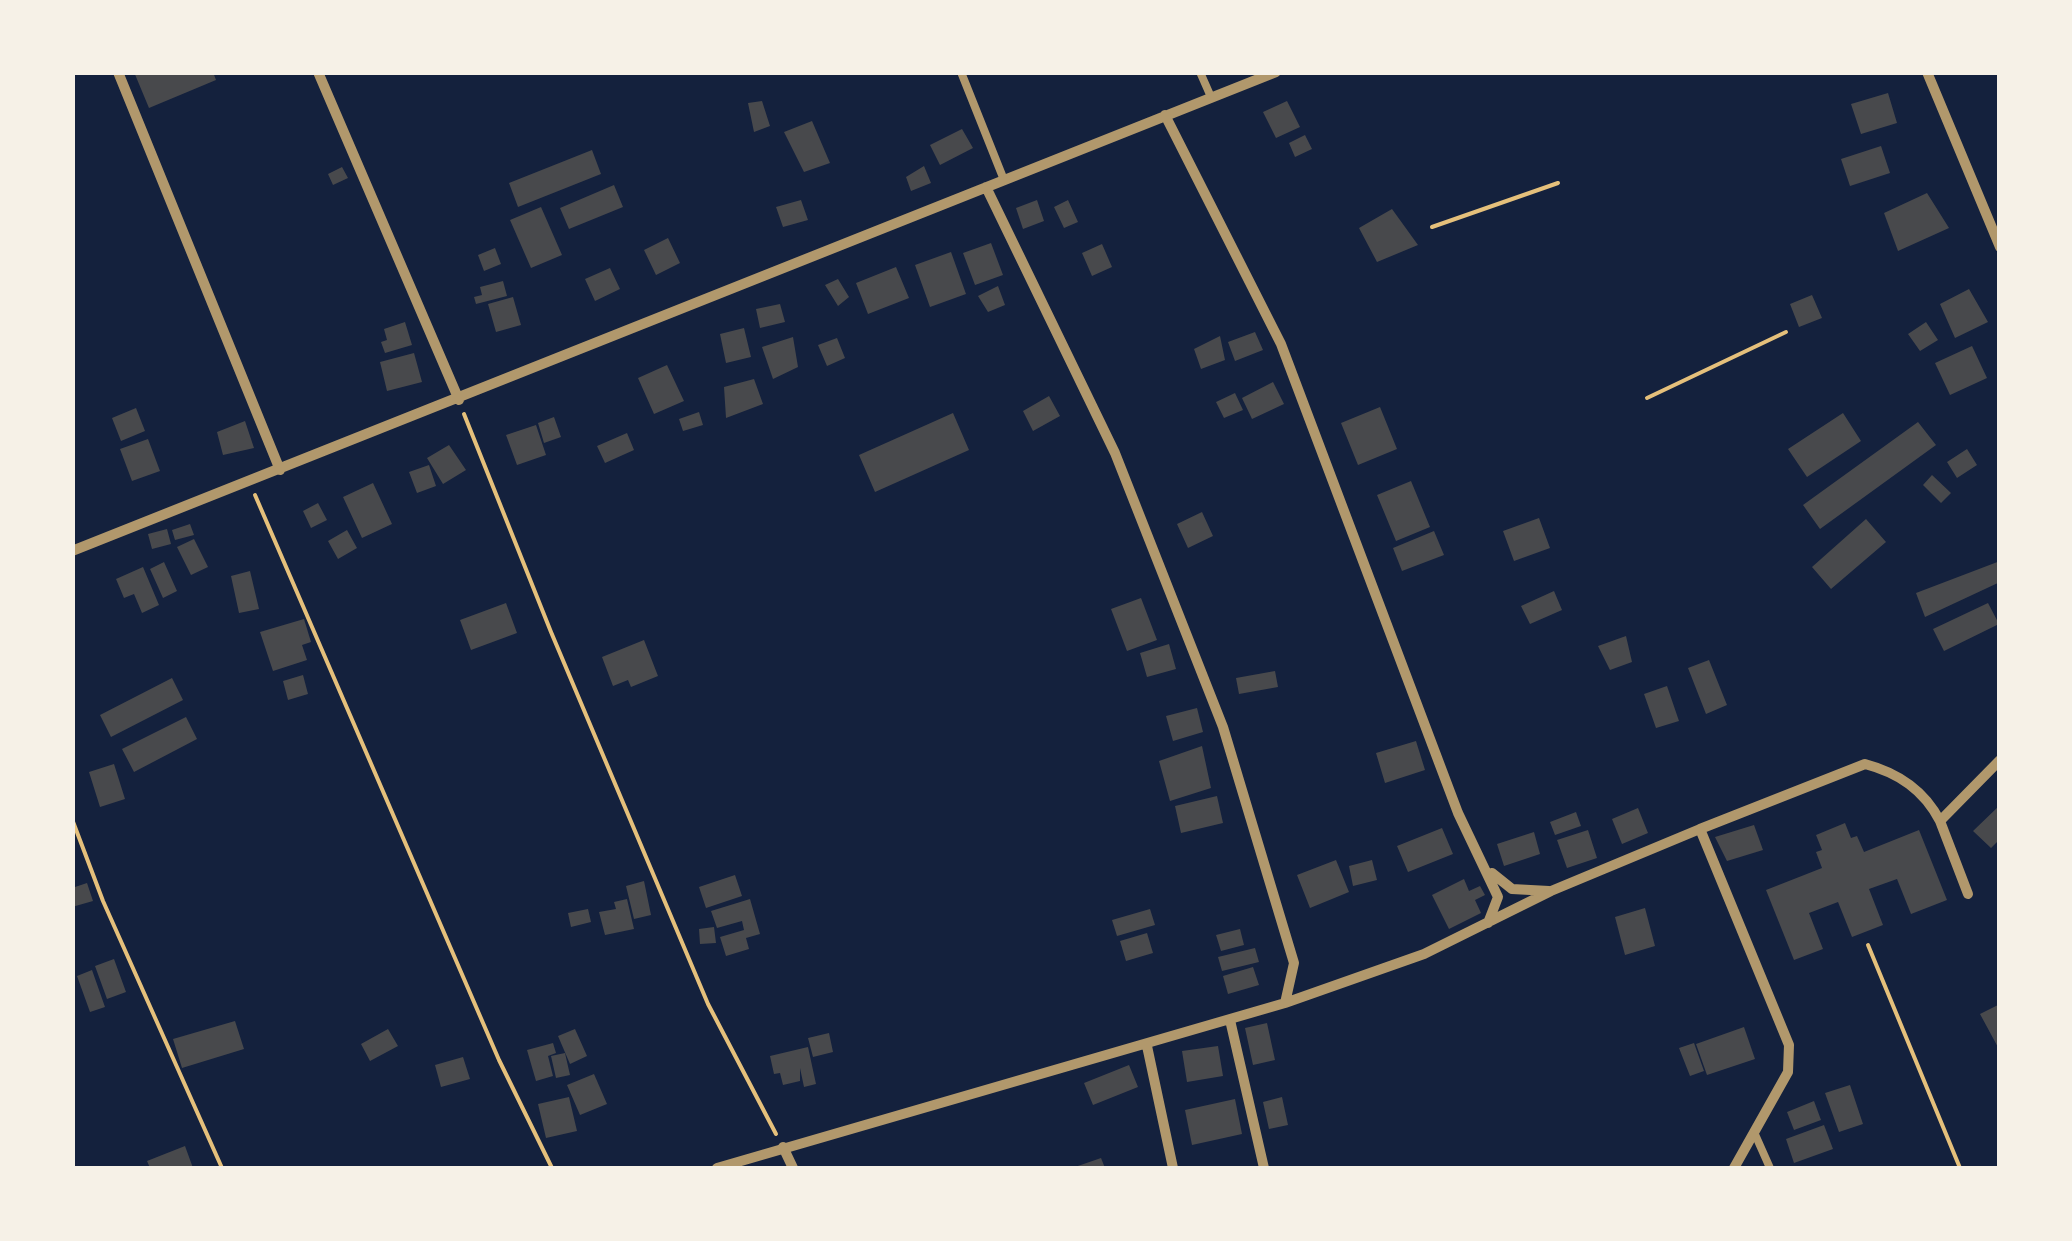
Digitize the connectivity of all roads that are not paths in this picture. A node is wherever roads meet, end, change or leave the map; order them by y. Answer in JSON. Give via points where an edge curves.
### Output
{"nodes":[{"id":1,"x":118,"y":72,"type":"edge"},
{"id":2,"x":318,"y":72,"type":"edge"},
{"id":3,"x":961,"y":72,"type":"edge"},
{"id":4,"x":1200,"y":72,"type":"edge"},
{"id":5,"x":1276,"y":72,"type":"edge"},
{"id":6,"x":1927,"y":72,"type":"edge"},
{"id":7,"x":1211,"y":97,"type":"junction"},
{"id":8,"x":1165,"y":115,"type":"junction"},
{"id":9,"x":1004,"y":180,"type":"junction"},
{"id":10,"x":986,"y":187,"type":"junction"},
{"id":11,"x":2000,"y":247,"type":"edge"},
{"id":12,"x":459,"y":400,"type":"junction"},
{"id":13,"x":280,"y":470,"type":"junction"},
{"id":14,"x":72,"y":551,"type":"edge"},
{"id":15,"x":2000,"y":760,"type":"edge"},
{"id":16,"x":1940,"y":821,"type":"junction"},
{"id":17,"x":1700,"y":829,"type":"junction"},
{"id":18,"x":1487,"y":869,"type":"junction"},
{"id":19,"x":1551,"y":891,"type":"junction"},
{"id":20,"x":1968,"y":894,"type":"dead end"},
{"id":21,"x":1487,"y":924,"type":"junction"},
{"id":22,"x":1284,"y":1003,"type":"junction"},
{"id":23,"x":1230,"y":1020,"type":"junction"},
{"id":24,"x":1147,"y":1046,"type":"junction"},
{"id":25,"x":1754,"y":1132,"type":"junction"},
{"id":26,"x":783,"y":1147,"type":"junction"},
{"id":27,"x":717,"y":1168,"type":"edge"},
{"id":28,"x":794,"y":1168,"type":"edge"},
{"id":29,"x":1173,"y":1168,"type":"edge"},
{"id":30,"x":1264,"y":1168,"type":"edge"},
{"id":31,"x":1734,"y":1168,"type":"edge"},
{"id":32,"x":1770,"y":1168,"type":"edge"}],
"edges":[{"from":1,"to":13,"type":"street"},
{"from":2,"to":12,"type":"street"},
{"from":3,"to":9,"type":"lane"},
{"from":4,"to":7,"type":"lane"},
{"from":5,"to":7,"type":"street"},
{"from":6,"to":11,"type":"street"},
{"from":7,"to":8,"type":"street"},
{"from":8,"to":9,"type":"street"},
{"from":8,"to":18,"type":"street","via":[[1280,344],[1458,813]]},
{"from":9,"to":10,"type":"street"},
{"from":10,"to":12,"type":"street"},
{"from":10,"to":22,"type":"street","via":[[1115,453],[1223,727],[1294,964]]},
{"from":12,"to":13,"type":"street"},
{"from":13,"to":14,"type":"street"},
{"from":15,"to":16,"type":"street"},
{"from":16,"to":17,"type":"street","via":[[1929,800],[1892,771],[1866,764]]},
{"from":16,"to":20,"type":"street"},
{"from":17,"to":19,"type":"street"},
{"from":17,"to":25,"type":"street","via":[[1789,1045],[1788,1072]]},
{"from":18,"to":19,"type":"street","via":[[1512,888]]},
{"from":18,"to":21,"type":"street","via":[[1498,897]]},
{"from":19,"to":21,"type":"street"},
{"from":21,"to":22,"type":"street","via":[[1424,954]]},
{"from":22,"to":23,"type":"street"},
{"from":23,"to":24,"type":"street"},
{"from":23,"to":30,"type":"street"},
{"from":24,"to":26,"type":"street"},
{"from":24,"to":29,"type":"street"},
{"from":25,"to":31,"type":"street"},
{"from":25,"to":32,"type":"lane"},
{"from":26,"to":27,"type":"street"},
{"from":26,"to":28,"type":"street"}]}
